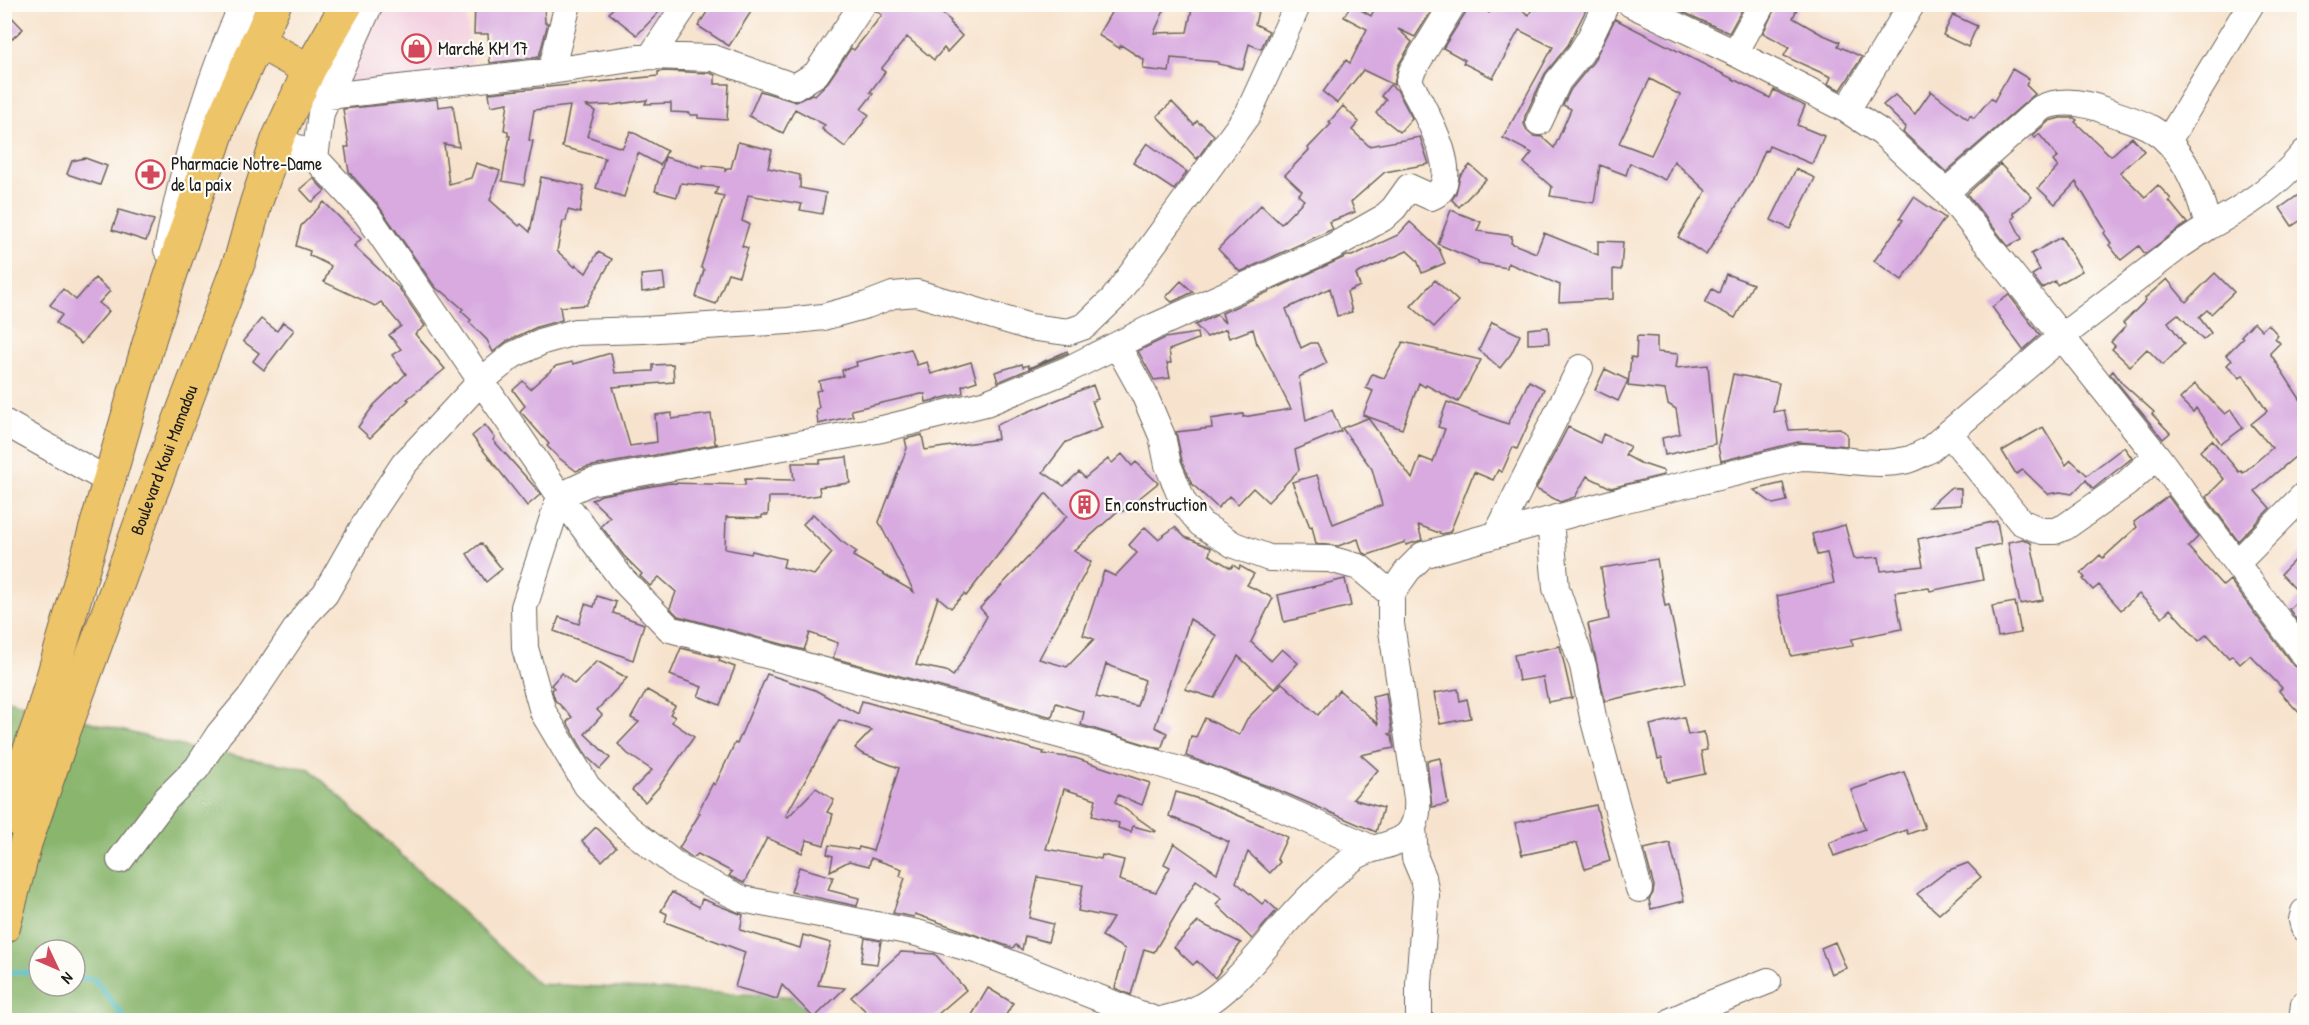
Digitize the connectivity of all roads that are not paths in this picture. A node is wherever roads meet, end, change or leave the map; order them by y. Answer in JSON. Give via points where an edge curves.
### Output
{"nodes":[{"id":1,"x":243,"y":4,"type":"edge"},
{"id":2,"x":275,"y":4,"type":"edge"},
{"id":3,"x":346,"y":4,"type":"edge"},
{"id":4,"x":370,"y":4,"type":"edge"},
{"id":5,"x":568,"y":4,"type":"edge"},
{"id":6,"x":686,"y":4,"type":"edge"},
{"id":7,"x":863,"y":4,"type":"edge"},
{"id":8,"x":1298,"y":4,"type":"edge"},
{"id":9,"x":1453,"y":4,"type":"edge"},
{"id":10,"x":1606,"y":4,"type":"edge"},
{"id":11,"x":1631,"y":4,"type":"edge"},
{"id":12,"x":1762,"y":4,"type":"edge"},
{"id":13,"x":1912,"y":4,"type":"edge"},
{"id":14,"x":2250,"y":4,"type":"edge"},
{"id":15,"x":257,"y":41,"type":"junction"},
{"id":16,"x":1735,"y":52,"type":"junction"},
{"id":17,"x":651,"y":56,"type":"junction"},
{"id":18,"x":309,"y":70,"type":"junction"},
{"id":19,"x":551,"y":71,"type":"junction"},
{"id":20,"x":328,"y":96,"type":"junction"},
{"id":21,"x":1847,"y":110,"type":"junction"},
{"id":22,"x":1539,"y":122,"type":"dead end"},
{"id":23,"x":278,"y":138,"type":"junction"},
{"id":24,"x":2168,"y":141,"type":"junction"},
{"id":25,"x":2304,"y":153,"type":"edge"},
{"id":26,"x":315,"y":158,"type":"junction"},
{"id":27,"x":1946,"y":192,"type":"junction"},
{"id":28,"x":2208,"y":228,"type":"junction"},
{"id":29,"x":2061,"y":337,"type":"junction"},
{"id":30,"x":150,"y":338,"type":"junction"},
{"id":31,"x":1117,"y":345,"type":"junction"},
{"id":32,"x":1581,"y":368,"type":"dead end"},
{"id":33,"x":481,"y":381,"type":"junction"},
{"id":34,"x":4,"y":422,"type":"edge"},
{"id":35,"x":1949,"y":433,"type":"junction"},
{"id":36,"x":2157,"y":456,"type":"junction"},
{"id":37,"x":107,"y":480,"type":"junction"},
{"id":38,"x":2304,"y":495,"type":"edge"},
{"id":39,"x":560,"y":496,"type":"junction"},
{"id":40,"x":1550,"y":520,"type":"junction"},
{"id":41,"x":1497,"y":534,"type":"junction"},
{"id":42,"x":2236,"y":563,"type":"junction"},
{"id":43,"x":1391,"y":594,"type":"junction"},
{"id":44,"x":2304,"y":655,"type":"edge"},
{"id":45,"x":4,"y":820,"type":"edge"},
{"id":46,"x":1413,"y":827,"type":"junction"},
{"id":47,"x":1371,"y":848,"type":"junction"},
{"id":48,"x":120,"y":861,"type":"dead end"},
{"id":49,"x":1639,"y":889,"type":"dead end"},
{"id":50,"x":2304,"y":912,"type":"edge"},
{"id":51,"x":4,"y":927,"type":"edge"},
{"id":52,"x":2304,"y":928,"type":"edge"},
{"id":53,"x":1768,"y":981,"type":"dead end"},
{"id":54,"x":2304,"y":1004,"type":"edge"},
{"id":55,"x":1155,"y":1020,"type":"edge"},
{"id":56,"x":1161,"y":1020,"type":"edge"},
{"id":57,"x":1419,"y":1020,"type":"edge"},
{"id":58,"x":1673,"y":1020,"type":"edge"},
{"id":59,"x":2302,"y":1020,"type":"edge"}],
"edges":[{"from":1,"to":30,"type":"street","via":[[177,197]]},
{"from":2,"to":15,"type":"main road"},
{"from":3,"to":18,"type":"main road","name":"Boulevard Koui Mamadou"},
{"from":4,"to":20,"type":"street"},
{"from":5,"to":19,"type":"street"},
{"from":6,"to":17,"type":"street"},
{"from":7,"to":17,"type":"street","via":[[816,74],[795,87],[713,58]]},
{"from":8,"to":33,"type":"street","via":[[1248,114],[1114,298],[1085,326],[1068,332],[1030,327],[917,293],[893,295],[824,317],[800,320],[575,332],[527,348]]},
{"from":9,"to":31,"type":"street","via":[[1409,81],[1435,132],[1446,177],[1444,188],[1431,197],[1409,187],[1383,218],[1330,248]]},
{"from":10,"to":22,"type":"street","via":[[1590,38],[1558,81]]},
{"from":11,"to":16,"type":"street"},
{"from":12,"to":16,"type":"street"},
{"from":13,"to":21,"type":"street"},
{"from":14,"to":24,"type":"street"},
{"from":15,"to":18,"type":"main road"},
{"from":15,"to":30,"type":"main road","via":[[222,120]]},
{"from":16,"to":21,"type":"street"},
{"from":17,"to":19,"type":"street"},
{"from":18,"to":23,"type":"main road","name":"Boulevard Koui Mamadou"},
{"from":19,"to":20,"type":"street"},
{"from":20,"to":26,"type":"street","via":[[321,113]]},
{"from":21,"to":27,"type":"street","via":[[1882,133]]},
{"from":23,"to":26,"type":"street"},
{"from":23,"to":51,"type":"main road","name":"Boulevard Koui Mamadou","via":[[241,257],[62,738],[26,842]]},
{"from":24,"to":27,"type":"street","via":[[2151,128],[2093,105],[2054,102],[2041,108]]},
{"from":24,"to":28,"type":"street","via":[[2198,192]]},
{"from":25,"to":28,"type":"street","via":[[2246,207]]},
{"from":26,"to":33,"type":"street","via":[[366,213]]},
{"from":27,"to":29,"type":"street"},
{"from":28,"to":29,"type":"street"},
{"from":29,"to":35,"type":"street"},
{"from":29,"to":36,"type":"street"},
{"from":30,"to":37,"type":"main road"},
{"from":31,"to":39,"type":"street","via":[[986,403],[936,417],[590,482]]},
{"from":31,"to":43,"type":"street","via":[[1162,436],[1168,465],[1183,501],[1201,524],[1234,545],[1269,558],[1329,559],[1359,567]]},
{"from":32,"to":41,"type":"street"},
{"from":33,"to":39,"type":"street"},
{"from":33,"to":48,"type":"street","via":[[404,464],[325,594],[306,614],[197,768],[166,799]]},
{"from":34,"to":37,"type":"street"},
{"from":35,"to":36,"type":"street","via":[[2021,522],[2042,531],[2065,527],[2126,484]]},
{"from":35,"to":40,"type":"street","via":[[1929,450],[1909,459],[1884,463],[1801,457]]},
{"from":36,"to":42,"type":"street"},
{"from":37,"to":45,"type":"main road","via":[[40,720]]},
{"from":38,"to":42,"type":"street"},
{"from":39,"to":47,"type":"street","via":[[622,579],[670,629],[1208,779]]},
{"from":39,"to":55,"type":"street","via":[[524,607],[525,648],[543,712],[587,786],[627,827],[681,869],[742,899],[917,933],[979,951]]},
{"from":40,"to":41,"type":"street"},
{"from":40,"to":49,"type":"street","via":[[1556,588],[1582,666]]},
{"from":41,"to":43,"type":"street","via":[[1423,555]]},
{"from":42,"to":44,"type":"street"},
{"from":43,"to":46,"type":"street","via":[[1391,624],[1417,798],[1418,814]]},
{"from":46,"to":47,"type":"street","via":[[1392,844]]},
{"from":46,"to":57,"type":"street","via":[[1415,858],[1426,895]]},
{"from":47,"to":56,"type":"street","via":[[1332,877],[1228,987],[1193,1011]]},
{"from":50,"to":52,"type":"street"},
{"from":53,"to":58,"type":"street"},
{"from":54,"to":59,"type":"street"}]}
